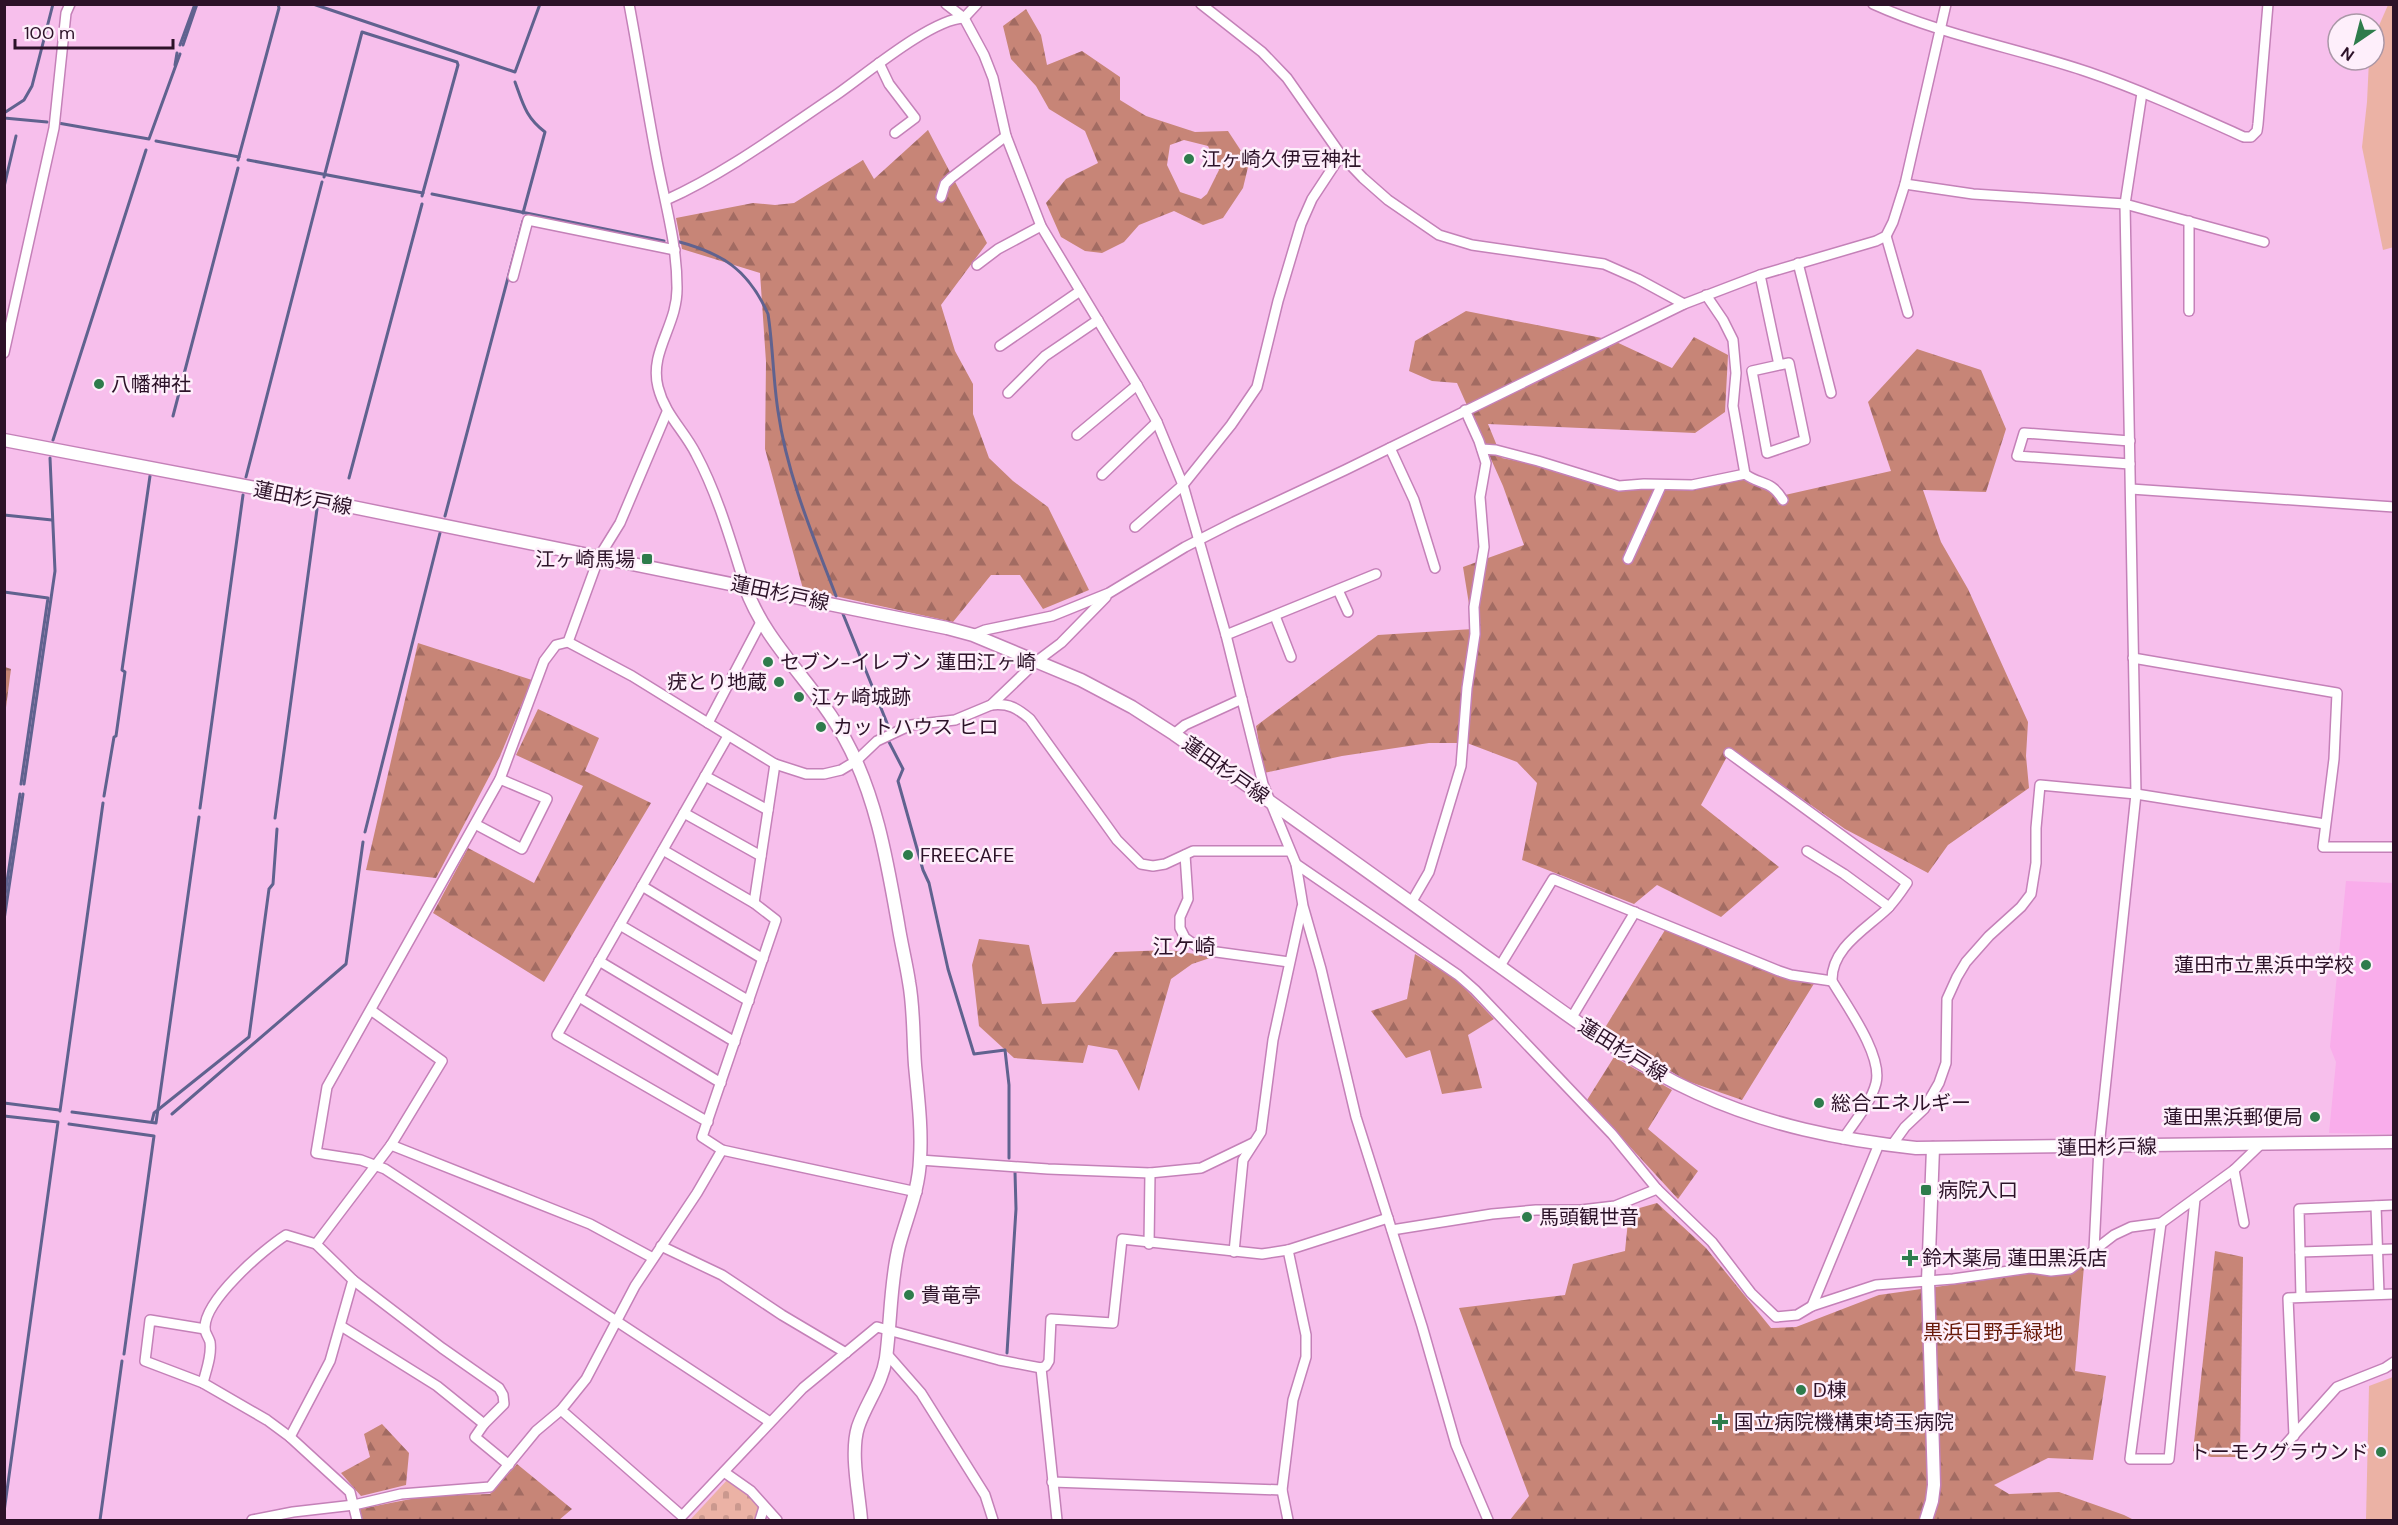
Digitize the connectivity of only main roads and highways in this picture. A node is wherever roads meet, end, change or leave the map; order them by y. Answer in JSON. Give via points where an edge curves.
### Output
{"nodes":[{"id":1,"x":4,"y":440,"type":"edge"},
{"id":2,"x":745,"y":586,"type":"junction"},
{"id":3,"x":2394,"y":1142,"type":"edge"},
{"id":4,"x":1933,"y":1148,"type":"junction"},
{"id":5,"x":861,"y":1521,"type":"edge"},
{"id":6,"x":1926,"y":1521,"type":"edge"}],
"edges":[{"from":1,"to":2,"type":"main road","name":"蓮田杉戸線"},
{"from":2,"to":4,"type":"main road","name":"蓮田杉戸線","via":[[973,635],[1111,695],[1174,734],[1648,1068],[1697,1094],[1753,1116],[1843,1139]]},
{"from":2,"to":5,"type":"main road","via":[[761,622],[826,709],[856,761],[889,866],[910,984],[920,1160],[917,1192],[899,1246],[890,1297],[886,1353],[879,1383],[857,1431]]},
{"from":3,"to":4,"type":"main road","name":"蓮田杉戸線"},
{"from":4,"to":6,"type":"main road","via":[[1928,1281],[1934,1485]]}]}
